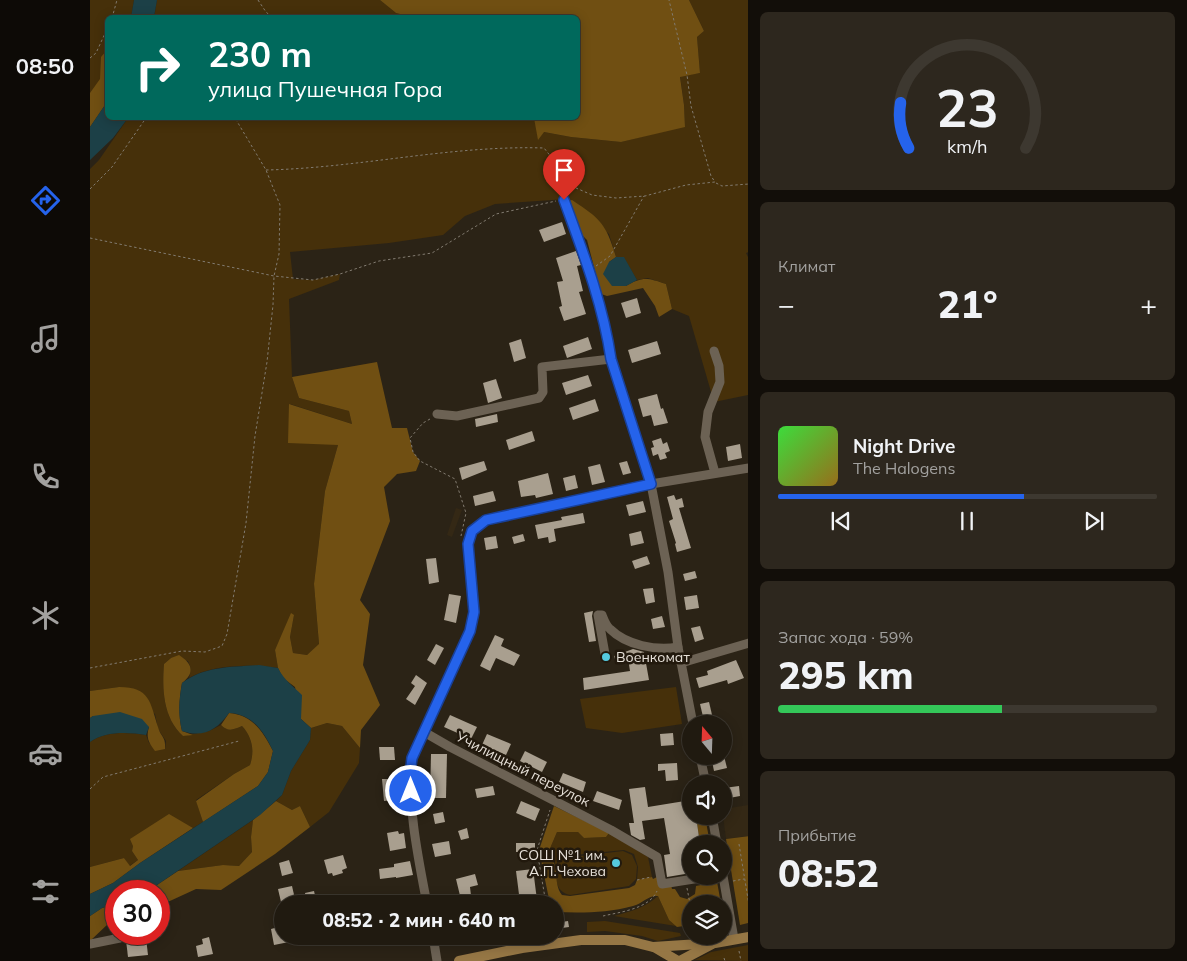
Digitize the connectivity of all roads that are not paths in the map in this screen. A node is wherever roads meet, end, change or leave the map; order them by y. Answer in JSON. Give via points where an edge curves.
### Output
{"nodes":[{"id":1,"x":564,"y":200,"type":"road end"},
{"id":2,"x":714,"y":351,"type":"dead end"},
{"id":3,"x":611,"y":359,"type":"junction"},
{"id":4,"x":437,"y":414,"type":"road end"},
{"id":5,"x":748,"y":468,"type":"edge"},
{"id":6,"x":715,"y":473,"type":"junction"},
{"id":7,"x":651,"y":484,"type":"junction"},
{"id":8,"x":748,"y":643,"type":"edge"},
{"id":9,"x":678,"y":647,"type":"junction"},
{"id":10,"x":605,"y":654,"type":"dead end"},
{"id":11,"x":681,"y":663,"type":"junction"},
{"id":12,"x":691,"y":715,"type":"edge"},
{"id":13,"x":424,"y":732,"type":"junction"},
{"id":14,"x":682,"y":881,"type":"edge"},
{"id":15,"x":727,"y":885,"type":"edge"},
{"id":16,"x":426,"y":895,"type":"edge"},
{"id":17,"x":748,"y":937,"type":"edge"},
{"id":18,"x":734,"y":939,"type":"joint"},
{"id":19,"x":105,"y":941,"type":"edge"},
{"id":20,"x":90,"y":944,"type":"edge"},
{"id":21,"x":434,"y":945,"type":"edge"},
{"id":22,"x":684,"y":945,"type":"edge"},
{"id":23,"x":711,"y":945,"type":"edge"},
{"id":24,"x":653,"y":947,"type":"junction"},
{"id":25,"x":494,"y":958,"type":"edge"},
{"id":26,"x":438,"y":961,"type":"edge"},
{"id":27,"x":460,"y":961,"type":"edge"},
{"id":28,"x":679,"y":961,"type":"edge"}],
"edges":[{"from":1,"to":3,"type":"street","via":[[590,270]]},
{"from":2,"to":6,"type":"street","via":[[720,382],[708,412],[705,437]]},
{"from":3,"to":4,"type":"street","via":[[542,367],[539,398],[457,416]]},
{"from":3,"to":7,"type":"street"},
{"from":5,"to":6,"type":"street"},
{"from":6,"to":7,"type":"street"},
{"from":7,"to":9,"type":"street"},
{"from":7,"to":13,"type":"street","via":[[486,520],[472,531],[468,544],[474,612],[470,631]]},
{"from":8,"to":11,"type":"street"},
{"from":9,"to":10,"type":"street","via":[[650,647],[622,639],[608,628],[602,615],[598,616]]},
{"from":9,"to":11,"type":"street"},
{"from":11,"to":12,"type":"street"},
{"from":13,"to":14,"type":"street","name":"Училищный переулок","via":[[657,857],[661,880]]},
{"from":13,"to":16,"type":"street","via":[[412,758],[410,774]]},
{"from":15,"to":18,"type":"street"},
{"from":17,"to":18,"type":"main road"},
{"from":19,"to":20,"type":"street"},
{"from":21,"to":26,"type":"street"},
{"from":22,"to":24,"type":"main road"},
{"from":23,"to":28,"type":"main road"},
{"from":24,"to":25,"type":"main road","via":[[626,940],[581,940]]},
{"from":24,"to":28,"type":"main road"},
{"from":25,"to":27,"type":"main road"}]}
